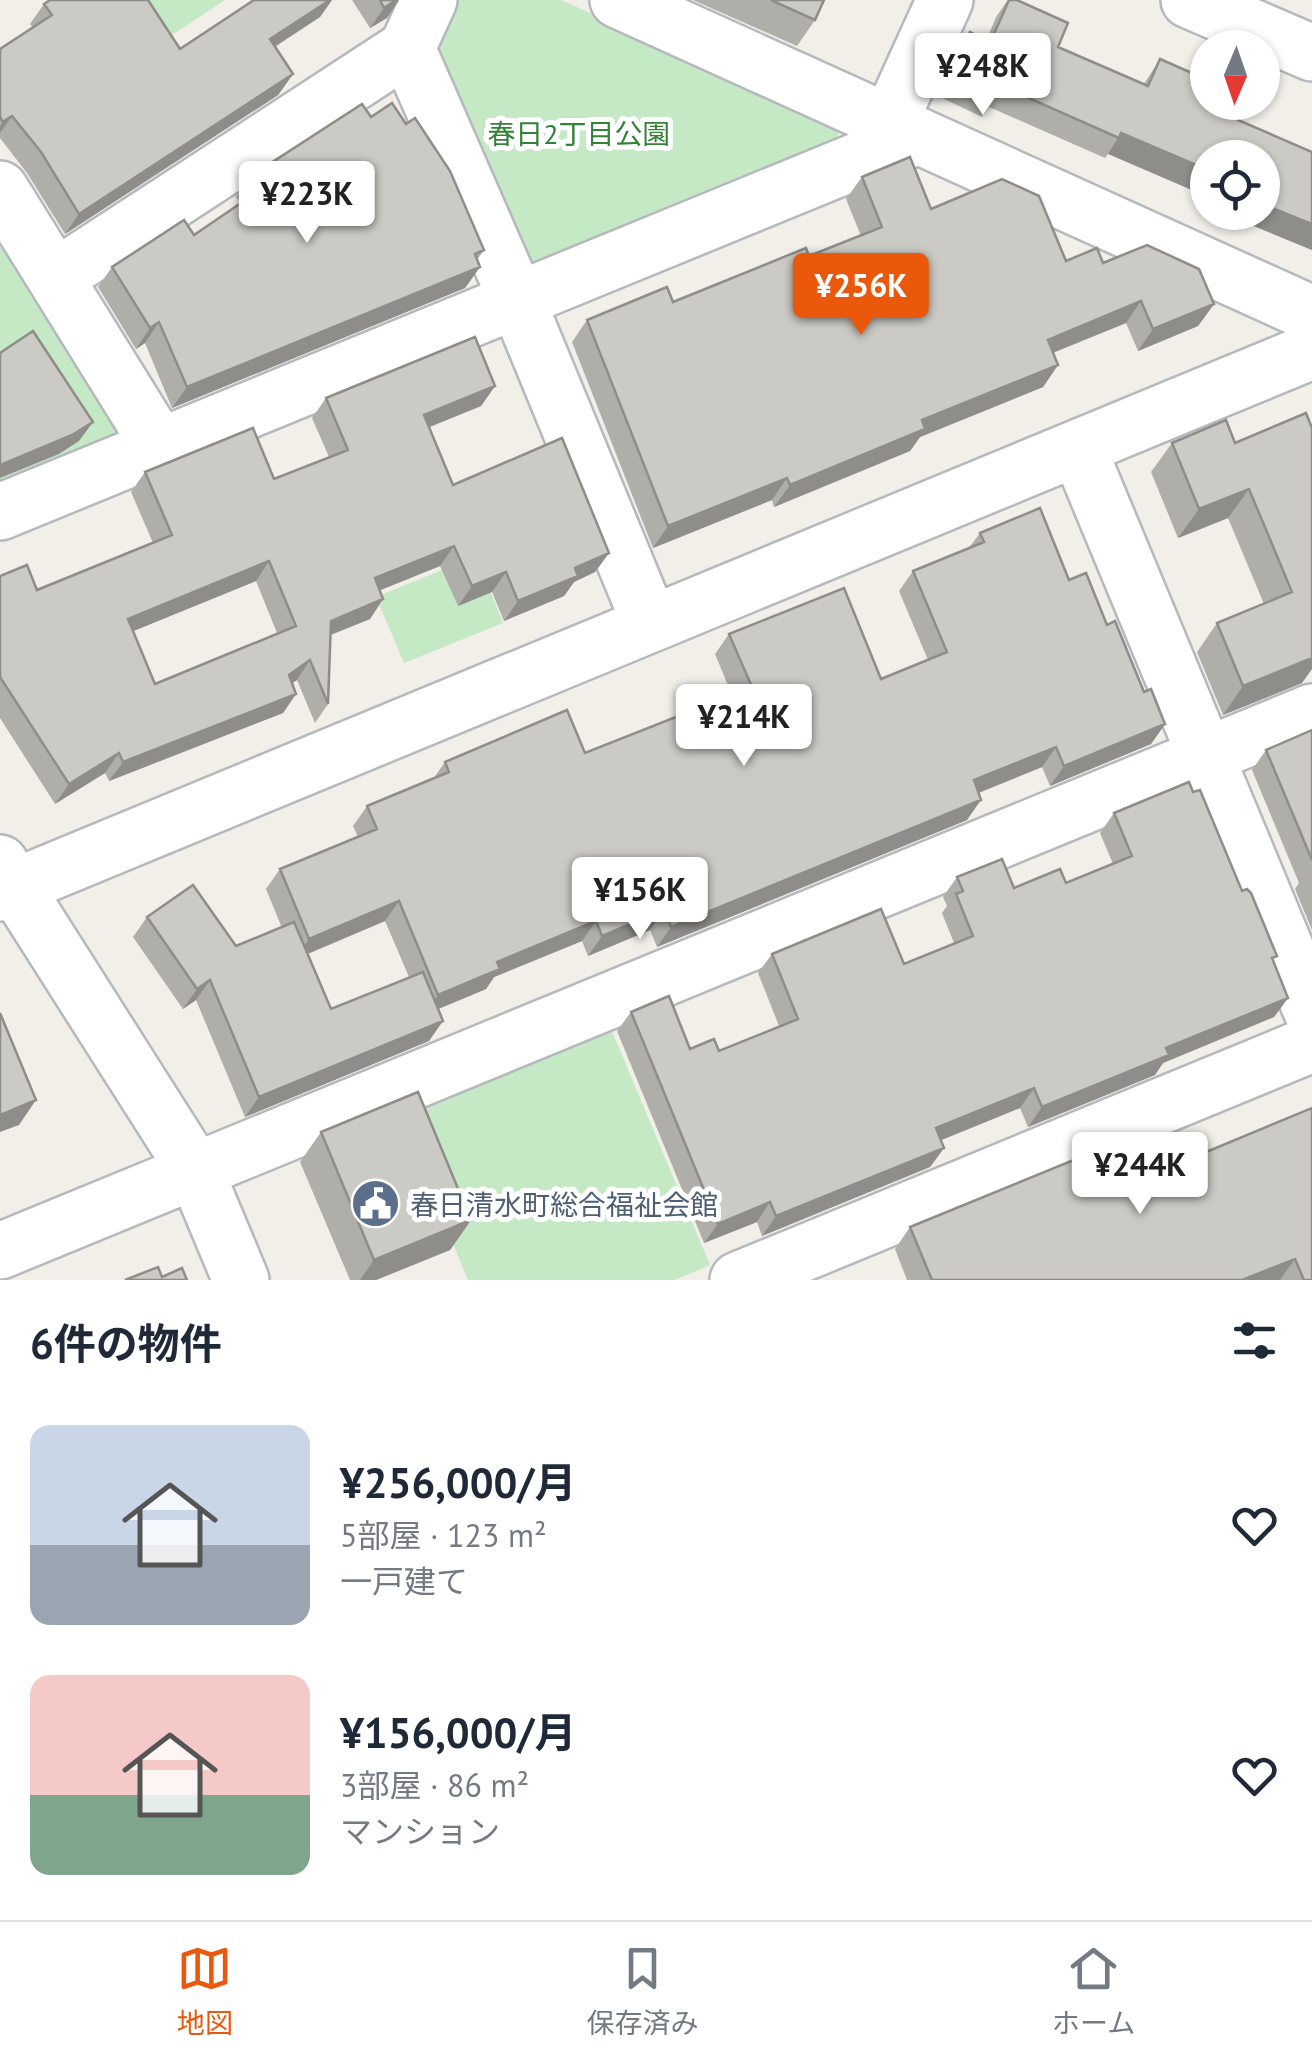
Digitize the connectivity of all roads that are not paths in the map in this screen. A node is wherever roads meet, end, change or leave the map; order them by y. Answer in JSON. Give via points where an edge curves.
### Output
{"nodes":[{"id":1,"x":618,"y":0,"type":"edge"},
{"id":2,"x":945,"y":0,"type":"edge"},
{"id":3,"x":1190,"y":0,"type":"edge"},
{"id":4,"x":418,"y":24,"type":"edge"},
{"id":5,"x":1312,"y":53,"type":"edge"},
{"id":6,"x":904,"y":129,"type":"junction"},
{"id":7,"x":0,"y":190,"type":"edge"},
{"id":8,"x":56,"y":277,"type":"junction"},
{"id":9,"x":517,"y":300,"type":"junction"},
{"id":10,"x":1312,"y":314,"type":"edge"},
{"id":11,"x":1312,"y":351,"type":"edge"},
{"id":12,"x":160,"y":446,"type":"junction"},
{"id":13,"x":1078,"y":448,"type":"junction"},
{"id":14,"x":0,"y":512,"type":"edge"},
{"id":15,"x":650,"y":623,"type":"junction"},
{"id":16,"x":1312,"y":712,"type":"edge"},
{"id":17,"x":1206,"y":756,"type":"junction"},
{"id":18,"x":5,"y":881,"type":"edge"},
{"id":19,"x":1312,"y":1012,"type":"edge"},
{"id":20,"x":1312,"y":1044,"type":"edge"},
{"id":21,"x":195,"y":1170,"type":"junction"},
{"id":22,"x":0,"y":1250,"type":"edge"},
{"id":23,"x":241,"y":1280,"type":"edge"},
{"id":24,"x":738,"y":1280,"type":"edge"}],
"edges":[{"from":1,"to":6,"type":"street"},
{"from":2,"to":6,"type":"street"},
{"from":3,"to":5,"type":"street"},
{"from":4,"to":8,"type":"street"},
{"from":4,"to":9,"type":"street"},
{"from":6,"to":9,"type":"street"},
{"from":6,"to":10,"type":"street"},
{"from":7,"to":8,"type":"street"},
{"from":8,"to":12,"type":"street"},
{"from":9,"to":12,"type":"street"},
{"from":9,"to":15,"type":"street"},
{"from":11,"to":13,"type":"street"},
{"from":12,"to":14,"type":"street"},
{"from":13,"to":15,"type":"street"},
{"from":13,"to":17,"type":"street"},
{"from":15,"to":18,"type":"street"},
{"from":16,"to":17,"type":"street"},
{"from":17,"to":19,"type":"street"},
{"from":17,"to":21,"type":"street"},
{"from":18,"to":21,"type":"street"},
{"from":20,"to":24,"type":"street"},
{"from":21,"to":22,"type":"street"},
{"from":21,"to":23,"type":"street"}]}
